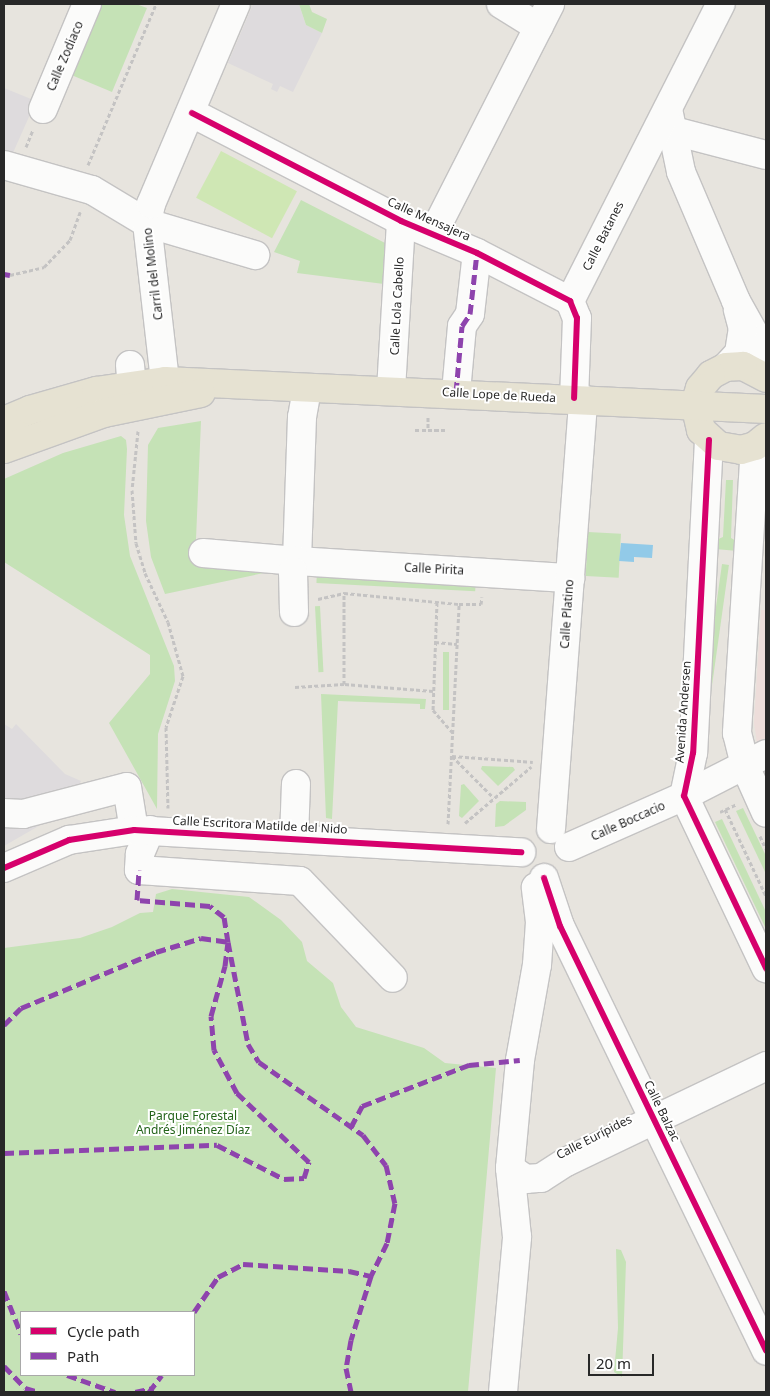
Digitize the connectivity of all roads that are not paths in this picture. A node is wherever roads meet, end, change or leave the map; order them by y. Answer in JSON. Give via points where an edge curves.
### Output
{"nodes":[{"id":1,"x":87,"y":4,"type":"edge"},
{"id":2,"x":236,"y":4,"type":"edge"},
{"id":3,"x":502,"y":4,"type":"edge"},
{"id":4,"x":721,"y":4,"type":"edge"},
{"id":5,"x":544,"y":16,"type":"edge"},
{"id":6,"x":43,"y":109,"type":"dead end"},
{"id":7,"x":192,"y":112,"type":"junction"},
{"id":8,"x":671,"y":120,"type":"junction"},
{"id":9,"x":766,"y":155,"type":"edge"},
{"id":10,"x":4,"y":165,"type":"edge"},
{"id":11,"x":637,"y":171,"type":"junction"},
{"id":12,"x":681,"y":172,"type":"junction"},
{"id":13,"x":401,"y":221,"type":"junction"},
{"id":14,"x":147,"y":223,"type":"junction"},
{"id":15,"x":433,"y":234,"type":"junction"},
{"id":16,"x":477,"y":253,"type":"junction"},
{"id":17,"x":255,"y":255,"type":"dead end"},
{"id":18,"x":570,"y":301,"type":"junction"},
{"id":19,"x":736,"y":301,"type":"junction"},
{"id":20,"x":766,"y":355,"type":"edge"},
{"id":21,"x":726,"y":367,"type":"junction"},
{"id":22,"x":766,"y":378,"type":"edge"},
{"id":23,"x":165,"y":381,"type":"junction"},
{"id":24,"x":134,"y":385,"type":"junction"},
{"id":25,"x":232,"y":386,"type":"junction"},
{"id":26,"x":307,"y":389,"type":"junction"},
{"id":27,"x":391,"y":390,"type":"junction"},
{"id":28,"x":456,"y":392,"type":"junction"},
{"id":29,"x":579,"y":398,"type":"junction"},
{"id":30,"x":695,"y":404,"type":"junction"},
{"id":31,"x":766,"y":409,"type":"edge"},
{"id":32,"x":4,"y":421,"type":"edge"},
{"id":33,"x":709,"y":440,"type":"junction"},
{"id":34,"x":761,"y":441,"type":"edge"},
{"id":35,"x":4,"y":449,"type":"edge"},
{"id":36,"x":203,"y":553,"type":"dead end"},
{"id":37,"x":298,"y":562,"type":"junction"},
{"id":38,"x":570,"y":578,"type":"junction"},
{"id":39,"x":294,"y":612,"type":"dead end"},
{"id":40,"x":756,"y":760,"type":"edge"},
{"id":41,"x":296,"y":784,"type":"dead end"},
{"id":42,"x":684,"y":796,"type":"junction"},
{"id":43,"x":4,"y":813,"type":"edge"},
{"id":44,"x":756,"y":816,"type":"edge"},
{"id":45,"x":150,"y":830,"type":"junction"},
{"id":46,"x":294,"y":838,"type":"junction"},
{"id":47,"x":560,"y":838,"type":"junction"},
{"id":48,"x":520,"y":852,"type":"junction"},
{"id":49,"x":4,"y":868,"type":"edge"},
{"id":50,"x":540,"y":877,"type":"junction"},
{"id":51,"x":766,"y":968,"type":"edge"},
{"id":52,"x":393,"y":978,"type":"dead end"},
{"id":53,"x":766,"y":1066,"type":"edge"},
{"id":54,"x":654,"y":1119,"type":"junction"},
{"id":55,"x":510,"y":1168,"type":"junction"},
{"id":56,"x":541,"y":1178,"type":"junction"},
{"id":57,"x":517,"y":1237,"type":"junction"},
{"id":58,"x":766,"y":1351,"type":"edge"},
{"id":59,"x":503,"y":1392,"type":"edge"}],
"edges":[{"from":1,"to":6,"type":"street","name":"Calle Zodiaco"},
{"from":2,"to":7,"type":"street","name":"Carril del Molino"},
{"from":3,"to":5,"type":"street"},
{"from":4,"to":8,"type":"street","name":"Calle Batanes"},
{"from":5,"to":15,"type":"street"},
{"from":7,"to":13,"type":"street","name":"Calle Mensajera"},
{"from":7,"to":14,"type":"street","name":"Carril del Molino","via":[[151,204]]},
{"from":8,"to":9,"type":"street"},
{"from":8,"to":11,"type":"street","name":"Calle Batanes"},
{"from":8,"to":12,"type":"street"},
{"from":10,"to":14,"type":"street","via":[[85,188]]},
{"from":11,"to":12,"type":"street","via":[[649,162],[665,162]]},
{"from":11,"to":18,"type":"street","name":"Calle Batanes"},
{"from":12,"to":19,"type":"street"},
{"from":13,"to":15,"type":"street","name":"Calle Mensajera"},
{"from":13,"to":27,"type":"street","name":"Calle Lola Cabello"},
{"from":14,"to":17,"type":"street"},
{"from":14,"to":23,"type":"street","name":"Carril del Molino"},
{"from":15,"to":16,"type":"street","name":"Calle Mensajera"},
{"from":16,"to":18,"type":"street","name":"Calle Mensajera"},
{"from":16,"to":28,"type":"street","via":[[470,314],[462,326]]},
{"from":18,"to":29,"type":"street","via":[[578,318]]},
{"from":19,"to":20,"type":"street"},
{"from":19,"to":21,"type":"street","via":[[743,329],[739,353]]},
{"from":21,"to":22,"type":"main road","via":[[743,366]]},
{"from":21,"to":30,"type":"main road","via":[[711,375],[700,388]]},
{"from":23,"to":24,"type":"main road","name":"Calle Lope de Rueda"},
{"from":23,"to":25,"type":"main road","name":"Calle Lope de Rueda"},
{"from":24,"to":25,"type":"main road","name":"Calle Lope de Rueda"},
{"from":24,"to":32,"type":"main road","name":"Calle Lope de Rueda","via":[[96,391]]},
{"from":24,"to":35,"type":"main road","name":"Calle Lope de Rueda","via":[[104,413]]},
{"from":25,"to":26,"type":"main road","name":"Calle Lope de Rueda"},
{"from":26,"to":27,"type":"main road","name":"Calle Lope de Rueda"},
{"from":26,"to":37,"type":"street","via":[[302,418]]},
{"from":27,"to":28,"type":"main road","name":"Calle Lope de Rueda"},
{"from":28,"to":29,"type":"main road","name":"Calle Lope de Rueda"},
{"from":29,"to":30,"type":"main road","name":"Calle Lope de Rueda"},
{"from":29,"to":38,"type":"street","name":"Calle Platino"},
{"from":30,"to":31,"type":"main road","name":"Calle Lope de Rueda"},
{"from":30,"to":33,"type":"main road","via":[[696,418]]},
{"from":33,"to":34,"type":"main road","via":[[730,449]]},
{"from":33,"to":42,"type":"street","name":"Avenida Andersen","via":[[693,753]]},
{"from":34,"to":40,"type":"street","via":[[737,733]]},
{"from":36,"to":37,"type":"street","name":"Calle Pirita"},
{"from":37,"to":38,"type":"street","name":"Calle Pirita"},
{"from":37,"to":39,"type":"street","via":[[293,571]]},
{"from":38,"to":47,"type":"street","name":"Calle Platino"},
{"from":40,"to":42,"type":"street","name":"Calle Boccacio"},
{"from":40,"to":44,"type":"street"},
{"from":41,"to":46,"type":"street"},
{"from":42,"to":47,"type":"street","name":"Calle Boccacio"},
{"from":42,"to":51,"type":"street"},
{"from":43,"to":45,"type":"street","via":[[24,814],[126,787]]},
{"from":45,"to":46,"type":"street","name":"Calle Escritora Matilde del Nido"},
{"from":45,"to":49,"type":"street","name":"Calle Escritora Matilde del Nido","via":[[69,840]]},
{"from":45,"to":52,"type":"street","via":[[140,854],[139,870],[300,881]]},
{"from":46,"to":48,"type":"street","name":"Calle Escritora Matilde del Nido","via":[[447,842]]},
{"from":47,"to":48,"type":"street","via":[[537,830],[525,838]]},
{"from":47,"to":50,"type":"street","via":[[568,862],[559,874]]},
{"from":48,"to":50,"type":"street","via":[[524,866]]},
{"from":50,"to":54,"type":"street","name":"Calle Balzac","via":[[560,926]]},
{"from":50,"to":55,"type":"street","via":[[537,966],[520,1060]]},
{"from":53,"to":54,"type":"street","name":"Calle Eurípides"},
{"from":54,"to":56,"type":"street","name":"Calle Eurípides","via":[[566,1162]]},
{"from":54,"to":58,"type":"street","name":"Calle Balzac"},
{"from":55,"to":56,"type":"street","via":[[525,1179]]},
{"from":55,"to":57,"type":"street"},
{"from":56,"to":57,"type":"street"},
{"from":57,"to":59,"type":"street"}]}
